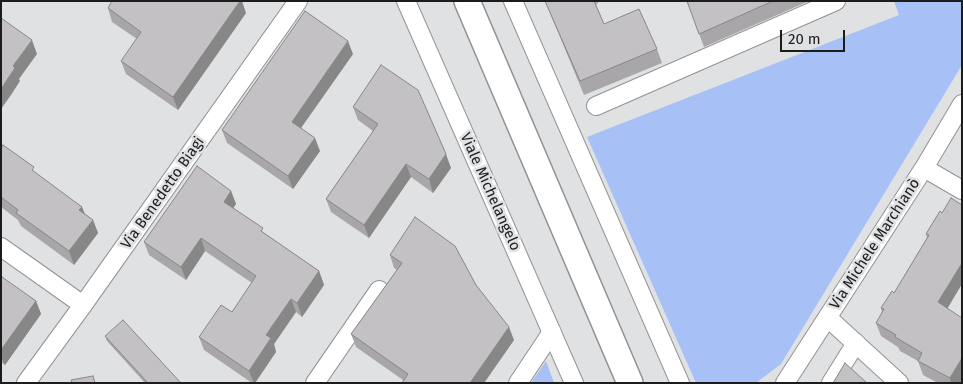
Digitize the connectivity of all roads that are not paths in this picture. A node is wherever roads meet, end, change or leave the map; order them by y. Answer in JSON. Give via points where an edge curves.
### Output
{"nodes":[{"id":1,"x":298,"y":1,"type":"edge"},
{"id":2,"x":406,"y":1,"type":"edge"},
{"id":3,"x":467,"y":1,"type":"edge"},
{"id":4,"x":513,"y":1,"type":"edge"},
{"id":5,"x":836,"y":1,"type":"edge"},
{"id":6,"x":962,"y":104,"type":"edge"},
{"id":7,"x":596,"y":106,"type":"dead end"},
{"id":8,"x":924,"y":168,"type":"junction"},
{"id":9,"x":962,"y":190,"type":"edge"},
{"id":10,"x":1,"y":247,"type":"edge"},
{"id":11,"x":379,"y":290,"type":"dead end"},
{"id":12,"x":83,"y":306,"type":"junction"},
{"id":13,"x":828,"y":318,"type":"junction"},
{"id":14,"x":552,"y":332,"type":"junction"},
{"id":15,"x":856,"y":343,"type":"junction"},
{"id":16,"x":26,"y":383,"type":"edge"},
{"id":17,"x":315,"y":383,"type":"edge"},
{"id":18,"x":518,"y":383,"type":"edge"},
{"id":19,"x":574,"y":383,"type":"edge"},
{"id":20,"x":630,"y":383,"type":"edge"},
{"id":21,"x":680,"y":383,"type":"edge"},
{"id":22,"x":785,"y":383,"type":"edge"},
{"id":23,"x":831,"y":383,"type":"edge"},
{"id":24,"x":899,"y":383,"type":"edge"}],
"edges":[{"from":1,"to":12,"type":"street","name":"Via Benedetto Biagi"},
{"from":2,"to":14,"type":"street","name":"Viale Michelangelo"},
{"from":3,"to":20,"type":"street"},
{"from":4,"to":21,"type":"street"},
{"from":5,"to":7,"type":"street"},
{"from":6,"to":8,"type":"street","name":"Via Michele Marchianò"},
{"from":8,"to":9,"type":"street"},
{"from":8,"to":13,"type":"street","name":"Via Michele Marchianò"},
{"from":10,"to":12,"type":"street"},
{"from":11,"to":17,"type":"street"},
{"from":12,"to":16,"type":"street","name":"Via Benedetto Biagi"},
{"from":13,"to":15,"type":"street"},
{"from":13,"to":22,"type":"street","name":"Via Michele Marchianò"},
{"from":14,"to":18,"type":"street"},
{"from":14,"to":19,"type":"street","name":"Viale Michelangelo"},
{"from":15,"to":23,"type":"street"},
{"from":15,"to":24,"type":"street"}]}
